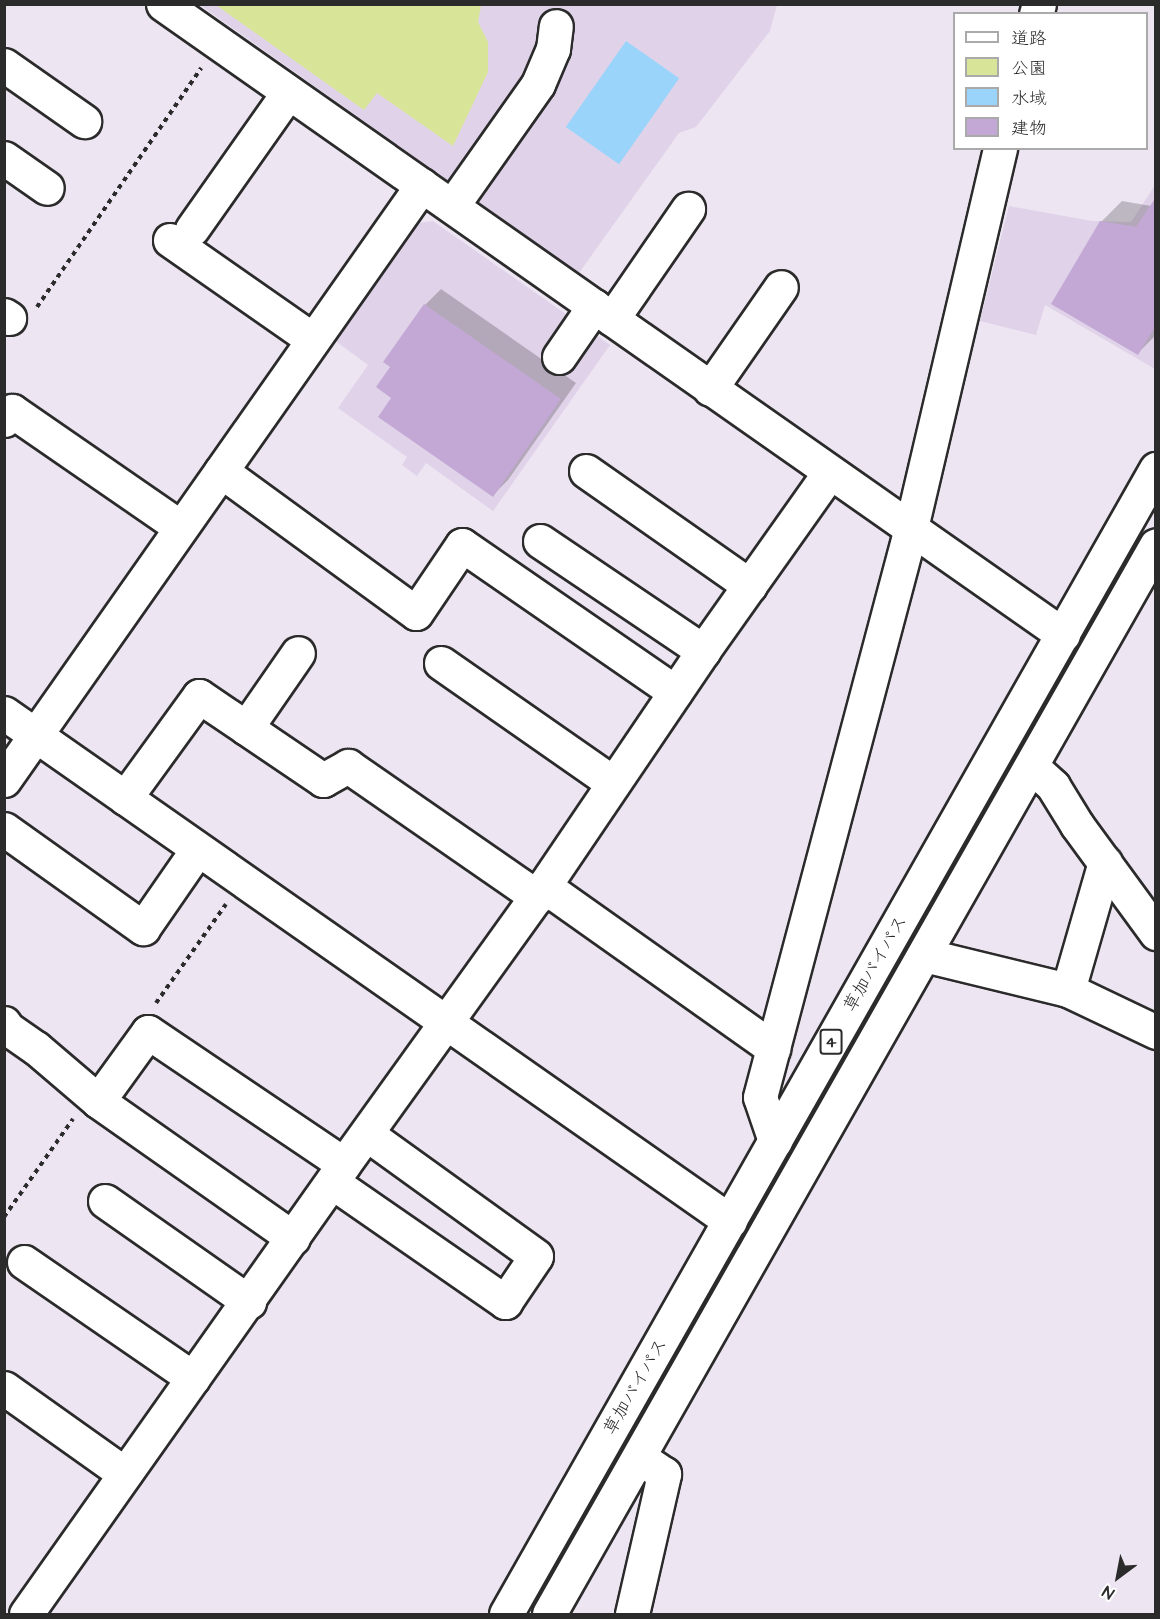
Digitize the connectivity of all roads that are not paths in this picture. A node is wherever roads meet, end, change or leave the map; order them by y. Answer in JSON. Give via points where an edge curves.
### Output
{"nodes":[{"id":1,"x":163,"y":4,"type":"edge"},
{"id":2,"x":556,"y":26,"type":"dead end"},
{"id":3,"x":4,"y":64,"type":"edge"},
{"id":4,"x":288,"y":93,"type":"junction"},
{"id":5,"x":84,"y":120,"type":"dead end"},
{"id":6,"x":1000,"y":150,"type":"edge"},
{"id":7,"x":4,"y":158,"type":"edge"},
{"id":8,"x":422,"y":185,"type":"junction"},
{"id":9,"x":47,"y":188,"type":"dead end"},
{"id":10,"x":452,"y":206,"type":"junction"},
{"id":11,"x":688,"y":208,"type":"dead end"},
{"id":12,"x":781,"y":287,"type":"dead end"},
{"id":13,"x":603,"y":313,"type":"junction"},
{"id":14,"x":312,"y":339,"type":"junction"},
{"id":15,"x":559,"y":357,"type":"dead end"},
{"id":16,"x":710,"y":389,"type":"junction"},
{"id":17,"x":4,"y":420,"type":"edge"},
{"id":18,"x":1155,"y":469,"type":"edge"},
{"id":19,"x":221,"y":471,"type":"junction"},
{"id":20,"x":586,"y":471,"type":"dead end"},
{"id":21,"x":829,"y":473,"type":"junction"},
{"id":22,"x":180,"y":527,"type":"junction"},
{"id":23,"x":911,"y":528,"type":"junction"},
{"id":24,"x":540,"y":541,"type":"dead end"},
{"id":25,"x":1155,"y":545,"type":"edge"},
{"id":26,"x":750,"y":586,"type":"junction"},
{"id":27,"x":1063,"y":635,"type":"junction"},
{"id":28,"x":703,"y":651,"type":"junction"},
{"id":29,"x":298,"y":653,"type":"dead end"},
{"id":30,"x":441,"y":663,"type":"dead end"},
{"id":31,"x":675,"y":692,"type":"junction"},
{"id":32,"x":4,"y":713,"type":"edge"},
{"id":33,"x":246,"y":728,"type":"junction"},
{"id":34,"x":36,"y":735,"type":"junction"},
{"id":35,"x":1031,"y":766,"type":"junction"},
{"id":36,"x":4,"y":780,"type":"edge"},
{"id":37,"x":613,"y":783,"type":"junction"},
{"id":38,"x":125,"y":798,"type":"junction"},
{"id":39,"x":4,"y":829,"type":"edge"},
{"id":40,"x":197,"y":850,"type":"junction"},
{"id":41,"x":1106,"y":862,"type":"junction"},
{"id":42,"x":541,"y":892,"type":"junction"},
{"id":43,"x":1155,"y":933,"type":"edge"},
{"id":44,"x":924,"y":955,"type":"junction"},
{"id":45,"x":1068,"y":990,"type":"junction"},
{"id":46,"x":448,"y":1022,"type":"junction"},
{"id":47,"x":4,"y":1023,"type":"edge"},
{"id":48,"x":1155,"y":1032,"type":"edge"},
{"id":49,"x":773,"y":1048,"type":"junction"},
{"id":50,"x":98,"y":1101,"type":"junction"},
{"id":51,"x":368,"y":1134,"type":"junction"},
{"id":52,"x":775,"y":1140,"type":"junction"},
{"id":53,"x":338,"y":1173,"type":"junction"},
{"id":54,"x":105,"y":1201,"type":"dead end"},
{"id":55,"x":730,"y":1221,"type":"junction"},
{"id":56,"x":293,"y":1238,"type":"junction"},
{"id":57,"x":24,"y":1262,"type":"dead end"},
{"id":58,"x":249,"y":1302,"type":"junction"},
{"id":59,"x":193,"y":1378,"type":"junction"},
{"id":60,"x":4,"y":1388,"type":"edge"},
{"id":61,"x":639,"y":1457,"type":"junction"},
{"id":62,"x":125,"y":1474,"type":"junction"},
{"id":63,"x":26,"y":1614,"type":"edge"},
{"id":64,"x":506,"y":1614,"type":"edge"},
{"id":65,"x":549,"y":1614,"type":"edge"},
{"id":66,"x":632,"y":1614,"type":"edge"}],
"edges":[{"from":1,"to":4,"type":"main road"},
{"from":2,"to":10,"type":"main road","via":[[553,50],[538,84]]},
{"from":3,"to":5,"type":"main road"},
{"from":4,"to":8,"type":"main road"},
{"from":4,"to":14,"type":"main road","via":[[181,235]]},
{"from":6,"to":23,"type":"main road"},
{"from":7,"to":9,"type":"main road"},
{"from":8,"to":10,"type":"main road"},
{"from":8,"to":14,"type":"main road","via":[[347,314]]},
{"from":10,"to":13,"type":"main road"},
{"from":11,"to":13,"type":"main road"},
{"from":12,"to":16,"type":"main road"},
{"from":13,"to":15,"type":"main road"},
{"from":13,"to":16,"type":"main road"},
{"from":14,"to":19,"type":"main road"},
{"from":16,"to":21,"type":"main road"},
{"from":17,"to":22,"type":"main road","via":[[12,411]]},
{"from":18,"to":27,"type":"main road","name":"草加バイパス","number":"4"},
{"from":19,"to":22,"type":"main road"},
{"from":19,"to":31,"type":"main road","via":[[416,613],[462,545]]},
{"from":20,"to":26,"type":"main road"},
{"from":21,"to":23,"type":"main road"},
{"from":21,"to":26,"type":"main road"},
{"from":22,"to":34,"type":"main road"},
{"from":23,"to":27,"type":"main road"},
{"from":23,"to":49,"type":"main road"},
{"from":24,"to":28,"type":"main road"},
{"from":25,"to":35,"type":"main road","name":"草加バイパス","number":"4"},
{"from":26,"to":28,"type":"main road"},
{"from":27,"to":52,"type":"main road","name":"草加バイパス","number":"4"},
{"from":28,"to":31,"type":"main road"},
{"from":29,"to":33,"type":"main road"},
{"from":30,"to":37,"type":"main road"},
{"from":31,"to":37,"type":"main road"},
{"from":32,"to":34,"type":"main road"},
{"from":33,"to":38,"type":"main road","via":[[199,696]]},
{"from":33,"to":42,"type":"main road","via":[[323,780],[348,766]]},
{"from":34,"to":36,"type":"main road"},
{"from":34,"to":38,"type":"main road"},
{"from":35,"to":41,"type":"main road","via":[[1053,786]]},
{"from":35,"to":44,"type":"main road","name":"草加バイパス","number":"4"},
{"from":37,"to":42,"type":"main road"},
{"from":38,"to":40,"type":"main road"},
{"from":39,"to":40,"type":"main road","via":[[143,928]]},
{"from":40,"to":46,"type":"main road"},
{"from":41,"to":43,"type":"main road"},
{"from":41,"to":45,"type":"main road"},
{"from":42,"to":46,"type":"main road"},
{"from":42,"to":49,"type":"main road"},
{"from":44,"to":45,"type":"main road"},
{"from":44,"to":61,"type":"main road","name":"草加バイパス","number":"4"},
{"from":45,"to":48,"type":"main road"},
{"from":46,"to":51,"type":"main road"},
{"from":46,"to":55,"type":"main road"},
{"from":47,"to":50,"type":"main road"},
{"from":49,"to":52,"type":"main road","via":[[760,1097]]},
{"from":50,"to":53,"type":"main road","via":[[148,1032]]},
{"from":50,"to":56,"type":"main road"},
{"from":51,"to":53,"type":"main road"},
{"from":51,"to":53,"type":"main road","via":[[536,1256],[505,1302]]},
{"from":52,"to":55,"type":"main road","name":"草加バイパス","number":"4"},
{"from":53,"to":56,"type":"main road"},
{"from":54,"to":58,"type":"main road"},
{"from":55,"to":64,"type":"main road","name":"草加バイパス","number":"4"},
{"from":56,"to":58,"type":"main road"},
{"from":57,"to":59,"type":"main road"},
{"from":58,"to":59,"type":"main road"},
{"from":59,"to":62,"type":"main road"},
{"from":60,"to":62,"type":"main road"},
{"from":61,"to":65,"type":"main road","name":"草加バイパス","number":"4"},
{"from":61,"to":66,"type":"main road","via":[[664,1474]]},
{"from":62,"to":63,"type":"main road"}]}
